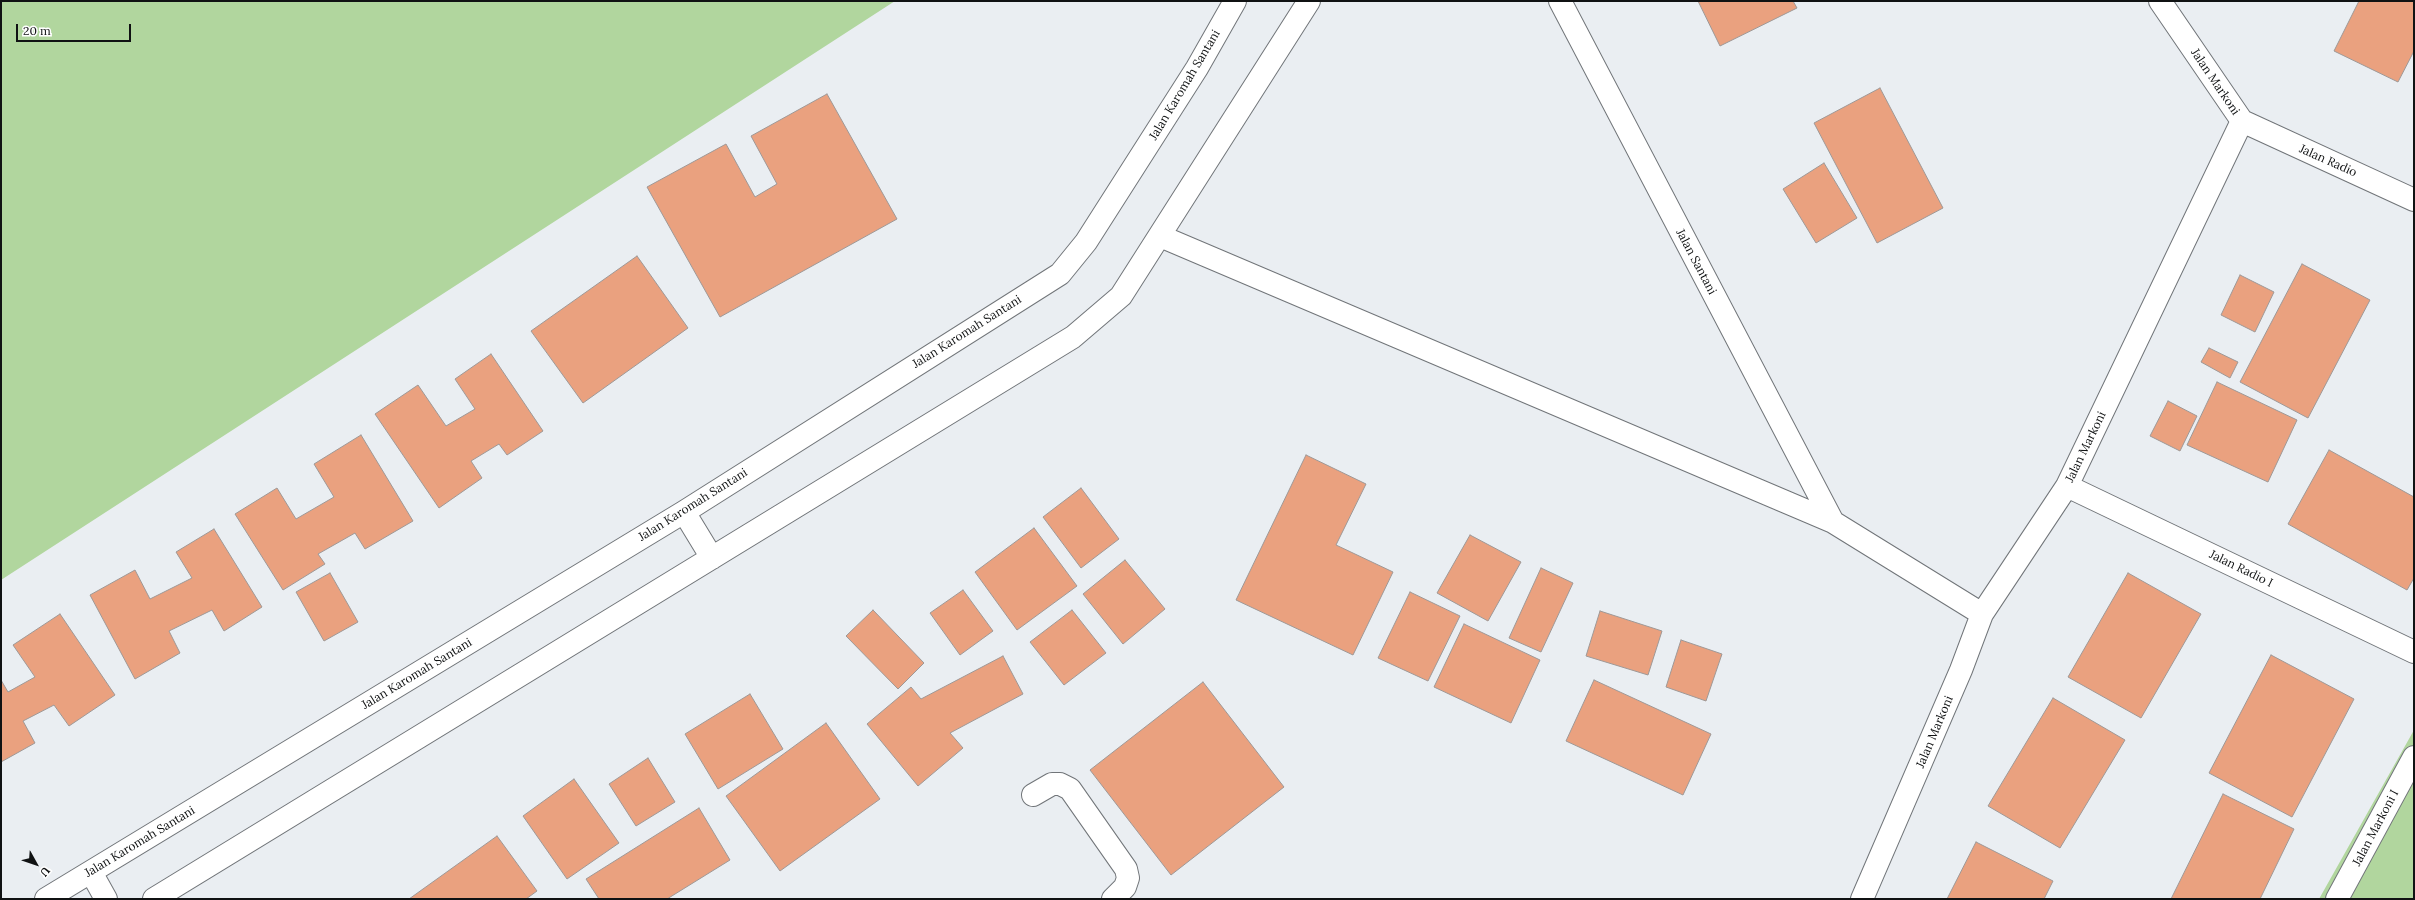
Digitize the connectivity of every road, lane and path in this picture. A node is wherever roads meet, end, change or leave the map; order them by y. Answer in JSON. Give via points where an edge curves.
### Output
{"nodes":[{"id":1,"x":1235,"y":1,"type":"edge"},
{"id":2,"x":1309,"y":1,"type":"edge"},
{"id":3,"x":1560,"y":1,"type":"edge"},
{"id":4,"x":2160,"y":1,"type":"edge"},
{"id":5,"x":2242,"y":122,"type":"junction"},
{"id":6,"x":2414,"y":200,"type":"edge"},
{"id":7,"x":1160,"y":236,"type":"junction"},
{"id":8,"x":2067,"y":486,"type":"junction"},
{"id":9,"x":684,"y":512,"type":"junction"},
{"id":10,"x":1833,"y":522,"type":"junction"},
{"id":11,"x":712,"y":558,"type":"junction"},
{"id":12,"x":1982,"y":614,"type":"junction"},
{"id":13,"x":2414,"y":652,"type":"edge"},
{"id":14,"x":2414,"y":757,"type":"edge"},
{"id":15,"x":1033,"y":795,"type":"dead end"},
{"id":16,"x":91,"y":872,"type":"junction"},
{"id":17,"x":46,"y":899,"type":"edge"},
{"id":18,"x":106,"y":899,"type":"edge"},
{"id":19,"x":154,"y":899,"type":"edge"},
{"id":20,"x":1112,"y":899,"type":"edge"},
{"id":21,"x":1862,"y":899,"type":"edge"},
{"id":22,"x":2337,"y":899,"type":"edge"}],
"edges":[{"from":1,"to":9,"type":"street","name":"Jalan Karomah Santani","via":[[1197,68],[1086,242],[1060,274]]},
{"from":2,"to":7,"type":"street"},
{"from":3,"to":10,"type":"street","name":"Jalan Santani"},
{"from":4,"to":5,"type":"street","name":"Jalan Markoni"},
{"from":5,"to":6,"type":"street","name":"Jalan Radio"},
{"from":5,"to":8,"type":"street","name":"Jalan Markoni"},
{"from":7,"to":10,"type":"street"},
{"from":7,"to":11,"type":"street","via":[[1121,296],[1073,336]]},
{"from":8,"to":12,"type":"street","name":"Jalan Markoni"},
{"from":8,"to":13,"type":"street","name":"Jalan Radio I"},
{"from":9,"to":11,"type":"street"},
{"from":9,"to":16,"type":"street","name":"Jalan Karomah Santani"},
{"from":10,"to":12,"type":"street"},
{"from":11,"to":19,"type":"street"},
{"from":12,"to":21,"type":"street","name":"Jalan Markoni","via":[[1961,670]]},
{"from":14,"to":22,"type":"street","name":"Jalan Markoni I"},
{"from":15,"to":20,"type":"street","via":[[1052,784],[1060,784],[1070,789],[1126,869],[1128,878],[1125,887]]},
{"from":16,"to":17,"type":"street","name":"Jalan Karomah Santani"},
{"from":16,"to":18,"type":"street"}]}
